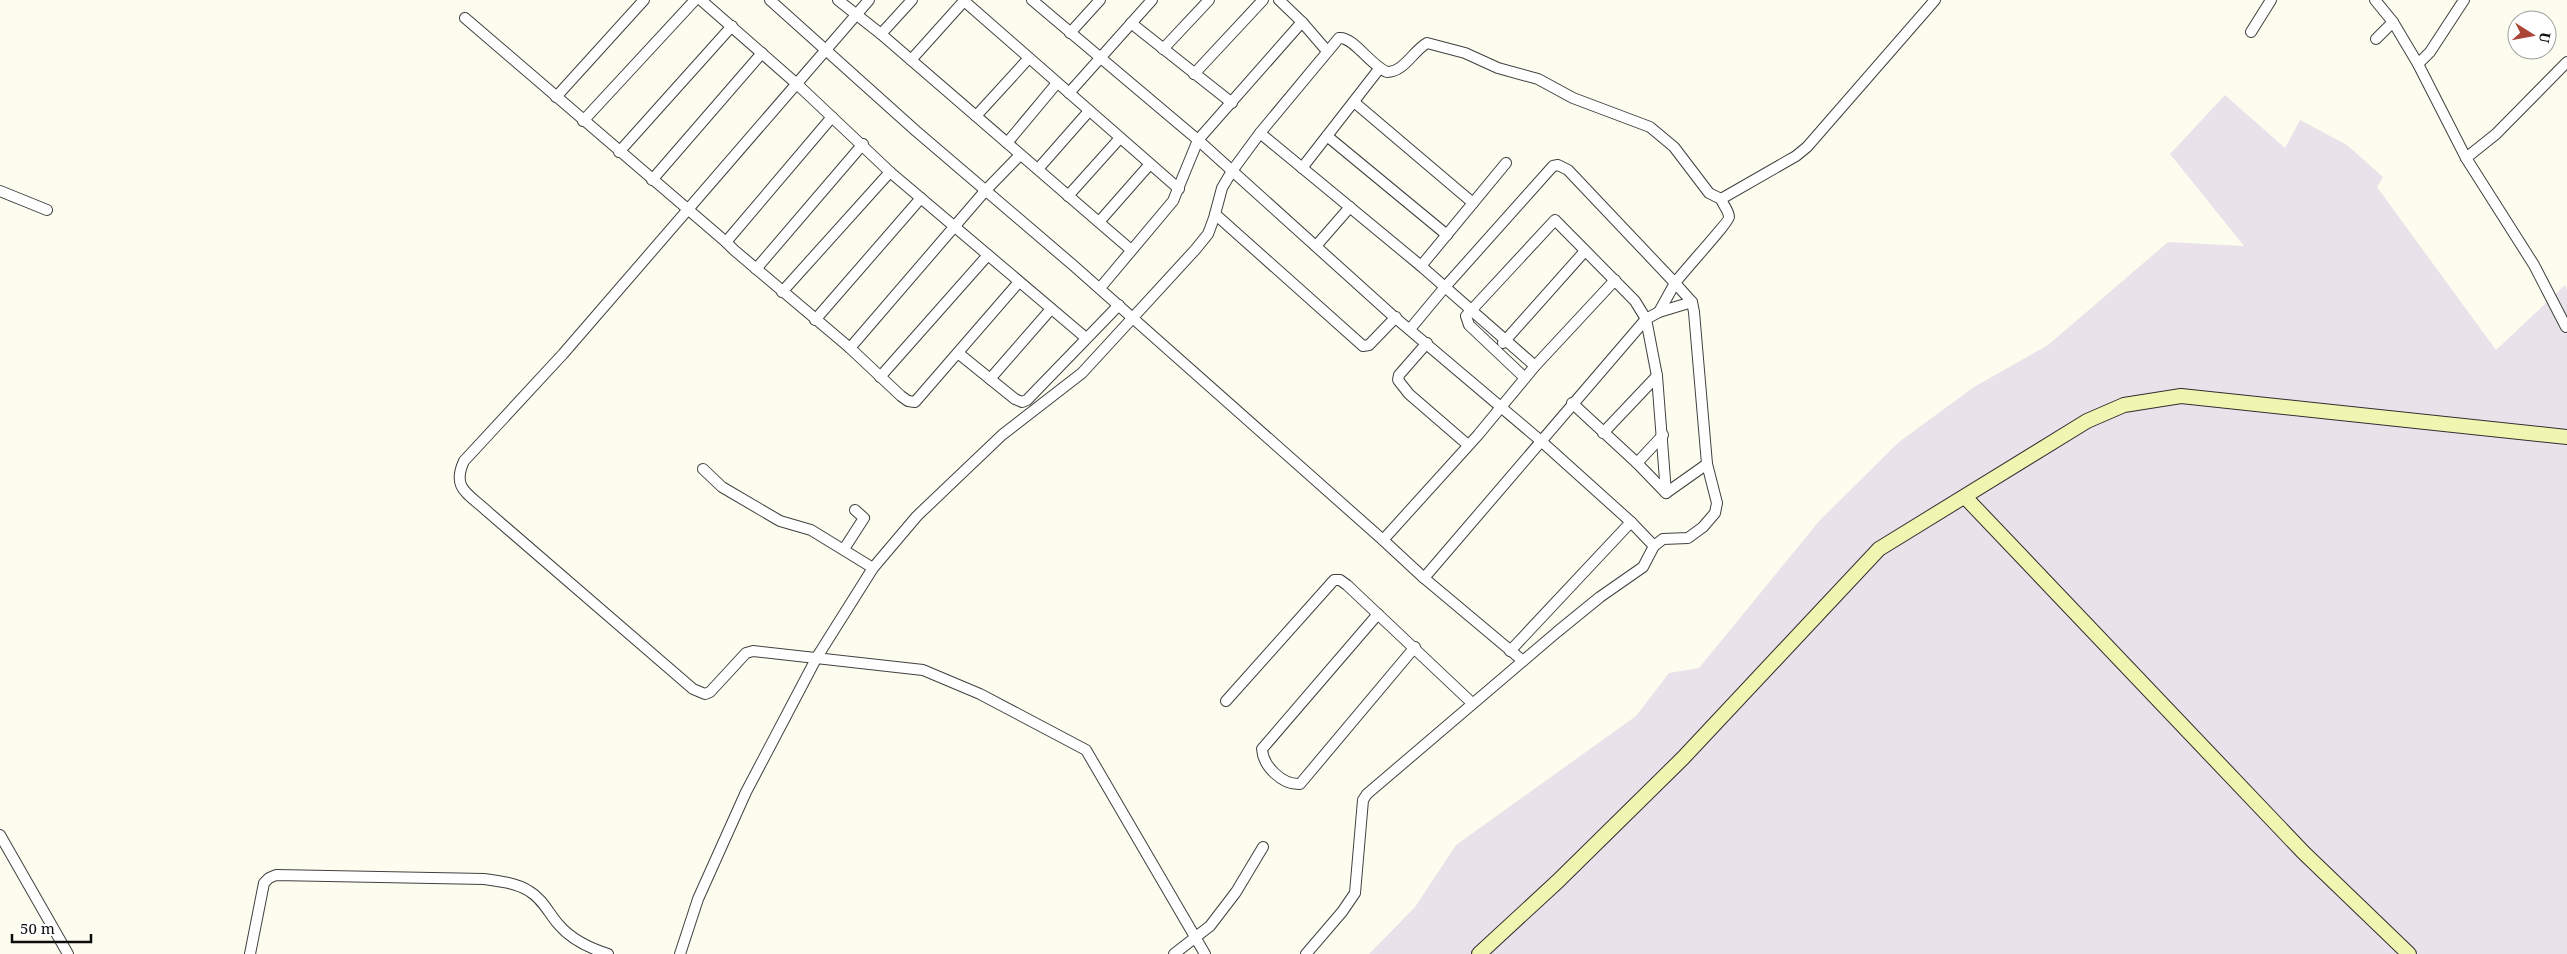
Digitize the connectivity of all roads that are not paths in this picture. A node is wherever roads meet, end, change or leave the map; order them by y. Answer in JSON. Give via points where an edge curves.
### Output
{"nodes":[{"id":1,"x":644,"y":0,"type":"edge"},
{"id":2,"x":695,"y":0,"type":"edge"},
{"id":3,"x":701,"y":0,"type":"edge"},
{"id":4,"x":770,"y":0,"type":"edge"},
{"id":5,"x":838,"y":0,"type":"edge"},
{"id":6,"x":870,"y":0,"type":"edge"},
{"id":7,"x":912,"y":0,"type":"edge"},
{"id":8,"x":964,"y":0,"type":"edge"},
{"id":9,"x":1100,"y":0,"type":"edge"},
{"id":10,"x":1152,"y":0,"type":"edge"},
{"id":11,"x":1209,"y":0,"type":"edge"},
{"id":12,"x":1263,"y":0,"type":"edge"},
{"id":13,"x":1279,"y":0,"type":"edge"},
{"id":14,"x":1935,"y":0,"type":"edge"},
{"id":15,"x":2271,"y":0,"type":"edge"},
{"id":16,"x":2375,"y":0,"type":"edge"},
{"id":17,"x":2464,"y":0,"type":"edge"},
{"id":18,"x":1040,"y":2,"type":"edge"},
{"id":19,"x":856,"y":16,"type":"junction"},
{"id":20,"x":465,"y":18,"type":"dead end"},
{"id":21,"x":1302,"y":22,"type":"junction"},
{"id":22,"x":2393,"y":22,"type":"junction"},
{"id":23,"x":1131,"y":23,"type":"junction"},
{"id":24,"x":732,"y":26,"type":"junction"},
{"id":25,"x":2251,"y":32,"type":"dead end"},
{"id":26,"x":1070,"y":33,"type":"junction"},
{"id":27,"x":881,"y":34,"type":"junction"},
{"id":28,"x":2376,"y":39,"type":"dead end"},
{"id":29,"x":1333,"y":44,"type":"junction"},
{"id":30,"x":1163,"y":49,"type":"junction"},
{"id":31,"x":827,"y":50,"type":"junction"},
{"id":32,"x":762,"y":53,"type":"junction"},
{"id":33,"x":1100,"y":57,"type":"junction"},
{"id":34,"x":1028,"y":58,"type":"junction"},
{"id":35,"x":911,"y":60,"type":"junction"},
{"id":36,"x":2567,"y":62,"type":"edge"},
{"id":37,"x":2418,"y":64,"type":"junction"},
{"id":38,"x":1379,"y":69,"type":"junction"},
{"id":39,"x":1194,"y":74,"type":"junction"},
{"id":40,"x":1057,"y":83,"type":"junction"},
{"id":41,"x":798,"y":84,"type":"junction"},
{"id":42,"x":1069,"y":93,"type":"junction"},
{"id":43,"x":556,"y":98,"type":"junction"},
{"id":44,"x":1354,"y":102,"type":"junction"},
{"id":45,"x":1232,"y":103,"type":"junction"},
{"id":46,"x":1089,"y":111,"type":"junction"},
{"id":47,"x":976,"y":116,"type":"junction"},
{"id":48,"x":832,"y":117,"type":"junction"},
{"id":49,"x":584,"y":121,"type":"junction"},
{"id":50,"x":1260,"y":133,"type":"junction"},
{"id":51,"x":1328,"y":136,"type":"junction"},
{"id":52,"x":1120,"y":138,"type":"junction"},
{"id":53,"x":1198,"y":140,"type":"junction"},
{"id":54,"x":1007,"y":143,"type":"junction"},
{"id":55,"x":863,"y":144,"type":"junction"},
{"id":56,"x":619,"y":152,"type":"junction"},
{"id":57,"x":1020,"y":155,"type":"junction"},
{"id":58,"x":2466,"y":158,"type":"junction"},
{"id":59,"x":1506,"y":163,"type":"dead end"},
{"id":60,"x":1150,"y":164,"type":"junction"},
{"id":61,"x":1302,"y":168,"type":"junction"},
{"id":62,"x":1038,"y":169,"type":"junction"},
{"id":63,"x":1232,"y":171,"type":"junction"},
{"id":64,"x":890,"y":172,"type":"junction"},
{"id":65,"x":652,"y":180,"type":"junction"},
{"id":66,"x":1179,"y":188,"type":"junction"},
{"id":67,"x":0,"y":191,"type":"edge"},
{"id":68,"x":985,"y":191,"type":"junction"},
{"id":69,"x":1068,"y":196,"type":"junction"},
{"id":70,"x":921,"y":198,"type":"junction"},
{"id":71,"x":1721,"y":199,"type":"junction"},
{"id":72,"x":1473,"y":202,"type":"junction"},
{"id":73,"x":1350,"y":207,"type":"junction"},
{"id":74,"x":47,"y":210,"type":"dead end"},
{"id":75,"x":687,"y":210,"type":"junction"},
{"id":76,"x":1215,"y":214,"type":"junction"},
{"id":77,"x":1099,"y":222,"type":"junction"},
{"id":78,"x":954,"y":227,"type":"junction"},
{"id":79,"x":1447,"y":234,"type":"junction"},
{"id":80,"x":726,"y":242,"type":"junction"},
{"id":81,"x":1316,"y":246,"type":"junction"},
{"id":82,"x":1130,"y":249,"type":"junction"},
{"id":83,"x":1585,"y":251,"type":"junction"},
{"id":84,"x":988,"y":255,"type":"junction"},
{"id":85,"x":1421,"y":266,"type":"junction"},
{"id":86,"x":756,"y":269,"type":"junction"},
{"id":87,"x":1615,"y":280,"type":"junction"},
{"id":88,"x":1019,"y":282,"type":"junction"},
{"id":89,"x":1675,"y":284,"type":"junction"},
{"id":90,"x":1445,"y":287,"type":"junction"},
{"id":91,"x":1100,"y":288,"type":"junction"},
{"id":92,"x":782,"y":292,"type":"junction"},
{"id":93,"x":1692,"y":302,"type":"junction"},
{"id":94,"x":1119,"y":305,"type":"junction"},
{"id":95,"x":1051,"y":309,"type":"junction"},
{"id":96,"x":1471,"y":310,"type":"junction"},
{"id":97,"x":1659,"y":312,"type":"junction"},
{"id":98,"x":1132,"y":317,"type":"junction"},
{"id":99,"x":1396,"y":317,"type":"junction"},
{"id":100,"x":1646,"y":319,"type":"junction"},
{"id":101,"x":815,"y":320,"type":"junction"},
{"id":102,"x":2566,"y":327,"type":"edge"},
{"id":103,"x":1410,"y":329,"type":"junction"},
{"id":104,"x":1086,"y":338,"type":"junction"},
{"id":105,"x":1507,"y":339,"type":"junction"},
{"id":106,"x":1427,"y":343,"type":"junction"},
{"id":107,"x":850,"y":348,"type":"junction"},
{"id":108,"x":1496,"y":351,"type":"junction"},
{"id":109,"x":958,"y":353,"type":"junction"},
{"id":110,"x":1535,"y":366,"type":"junction"},
{"id":111,"x":1657,"y":376,"type":"junction"},
{"id":112,"x":880,"y":378,"type":"junction"},
{"id":113,"x":1525,"y":378,"type":"junction"},
{"id":114,"x":990,"y":379,"type":"junction"},
{"id":115,"x":1572,"y":404,"type":"junction"},
{"id":116,"x":1502,"y":407,"type":"junction"},
{"id":117,"x":1602,"y":433,"type":"junction"},
{"id":118,"x":1663,"y":436,"type":"junction"},
{"id":119,"x":2567,"y":437,"type":"edge"},
{"id":120,"x":1541,"y":441,"type":"junction"},
{"id":121,"x":1468,"y":445,"type":"junction"},
{"id":122,"x":1637,"y":463,"type":"junction"},
{"id":123,"x":1708,"y":464,"type":"junction"},
{"id":124,"x":703,"y":469,"type":"dead end"},
{"id":125,"x":1666,"y":493,"type":"junction"},
{"id":126,"x":1965,"y":497,"type":"junction"},
{"id":127,"x":855,"y":510,"type":"dead end"},
{"id":128,"x":1631,"y":522,"type":"junction"},
{"id":129,"x":1383,"y":540,"type":"junction"},
{"id":130,"x":1654,"y":546,"type":"junction"},
{"id":131,"x":844,"y":549,"type":"junction"},
{"id":132,"x":873,"y":568,"type":"junction"},
{"id":133,"x":1424,"y":578,"type":"junction"},
{"id":134,"x":1378,"y":614,"type":"junction"},
{"id":135,"x":1414,"y":647,"type":"junction"},
{"id":136,"x":1510,"y":651,"type":"junction"},
{"id":137,"x":817,"y":657,"type":"junction"},
{"id":138,"x":1523,"y":661,"type":"junction"},
{"id":139,"x":1226,"y":701,"type":"dead end"},
{"id":140,"x":1472,"y":703,"type":"junction"},
{"id":141,"x":0,"y":834,"type":"edge"},
{"id":142,"x":1263,"y":847,"type":"dead end"},
{"id":143,"x":1196,"y":938,"type":"junction"},
{"id":144,"x":68,"y":954,"type":"edge"},
{"id":145,"x":250,"y":954,"type":"edge"},
{"id":146,"x":608,"y":954,"type":"edge"},
{"id":147,"x":680,"y":954,"type":"edge"},
{"id":148,"x":1174,"y":954,"type":"edge"},
{"id":149,"x":1205,"y":954,"type":"edge"},
{"id":150,"x":1306,"y":954,"type":"edge"},
{"id":151,"x":1480,"y":954,"type":"edge"},
{"id":152,"x":2409,"y":954,"type":"edge"}],
"edges":[{"from":1,"to":43,"type":"street"},
{"from":2,"to":49,"type":"street"},
{"from":3,"to":24,"type":"street"},
{"from":4,"to":31,"type":"street"},
{"from":5,"to":19,"type":"street"},
{"from":6,"to":19,"type":"street"},
{"from":7,"to":27,"type":"street"},
{"from":8,"to":34,"type":"street"},
{"from":8,"to":35,"type":"street"},
{"from":9,"to":26,"type":"street"},
{"from":10,"to":23,"type":"street"},
{"from":11,"to":30,"type":"street"},
{"from":12,"to":39,"type":"street"},
{"from":13,"to":21,"type":"street"},
{"from":14,"to":71,"type":"street","via":[[1807,147]]},
{"from":15,"to":25,"type":"street"},
{"from":16,"to":22,"type":"street"},
{"from":17,"to":37,"type":"street","via":[[2430,52]]},
{"from":18,"to":26,"type":"street"},
{"from":19,"to":27,"type":"street"},
{"from":19,"to":31,"type":"street"},
{"from":20,"to":43,"type":"street"},
{"from":21,"to":29,"type":"street"},
{"from":21,"to":45,"type":"street"},
{"from":22,"to":28,"type":"street"},
{"from":22,"to":37,"type":"street"},
{"from":23,"to":30,"type":"street"},
{"from":23,"to":33,"type":"street"},
{"from":24,"to":32,"type":"street"},
{"from":24,"to":56,"type":"street"},
{"from":26,"to":33,"type":"street"},
{"from":27,"to":35,"type":"street"},
{"from":29,"to":38,"type":"street","via":[[1348,39]]},
{"from":29,"to":50,"type":"street"},
{"from":30,"to":39,"type":"street"},
{"from":31,"to":41,"type":"street"},
{"from":31,"to":68,"type":"street"},
{"from":32,"to":41,"type":"street"},
{"from":32,"to":65,"type":"street"},
{"from":33,"to":42,"type":"street"},
{"from":33,"to":53,"type":"street"},
{"from":34,"to":40,"type":"street"},
{"from":34,"to":47,"type":"street"},
{"from":35,"to":47,"type":"street"},
{"from":36,"to":58,"type":"street","via":[[2496,134]]},
{"from":37,"to":58,"type":"street"},
{"from":38,"to":44,"type":"street"},
{"from":38,"to":71,"type":"street","via":[[1393,72],[1416,50],[1431,43],[1538,80],[1573,98],[1650,126],[1674,147],[1709,193]]},
{"from":39,"to":45,"type":"street"},
{"from":40,"to":42,"type":"street"},
{"from":40,"to":54,"type":"street"},
{"from":41,"to":48,"type":"street"},
{"from":41,"to":75,"type":"street"},
{"from":42,"to":46,"type":"street"},
{"from":43,"to":49,"type":"street"},
{"from":44,"to":51,"type":"street"},
{"from":44,"to":72,"type":"street"},
{"from":45,"to":53,"type":"street"},
{"from":46,"to":52,"type":"street"},
{"from":46,"to":62,"type":"street"},
{"from":47,"to":54,"type":"street"},
{"from":48,"to":55,"type":"street"},
{"from":48,"to":80,"type":"street"},
{"from":49,"to":56,"type":"street"},
{"from":50,"to":61,"type":"street"},
{"from":50,"to":63,"type":"street"},
{"from":51,"to":61,"type":"street"},
{"from":51,"to":79,"type":"street"},
{"from":52,"to":60,"type":"street"},
{"from":52,"to":69,"type":"street"},
{"from":53,"to":63,"type":"street"},
{"from":53,"to":66,"type":"street"},
{"from":54,"to":57,"type":"street"},
{"from":55,"to":64,"type":"street"},
{"from":55,"to":86,"type":"street"},
{"from":56,"to":65,"type":"street"},
{"from":57,"to":62,"type":"street"},
{"from":57,"to":68,"type":"street"},
{"from":58,"to":102,"type":"street","via":[[2534,265]]},
{"from":59,"to":72,"type":"street"},
{"from":60,"to":66,"type":"street"},
{"from":60,"to":77,"type":"street"},
{"from":61,"to":73,"type":"street"},
{"from":62,"to":69,"type":"street"},
{"from":63,"to":76,"type":"street","via":[[1222,188]]},
{"from":63,"to":81,"type":"street"},
{"from":64,"to":70,"type":"street"},
{"from":64,"to":92,"type":"street"},
{"from":65,"to":75,"type":"street"},
{"from":66,"to":82,"type":"street","via":[[1173,201]]},
{"from":67,"to":74,"type":"street"},
{"from":68,"to":78,"type":"street"},
{"from":68,"to":91,"type":"street"},
{"from":69,"to":77,"type":"street"},
{"from":70,"to":78,"type":"street"},
{"from":70,"to":101,"type":"street"},
{"from":71,"to":89,"type":"street","via":[[1728,215],[1726,224]]},
{"from":72,"to":79,"type":"street"},
{"from":73,"to":81,"type":"street"},
{"from":73,"to":85,"type":"street"},
{"from":75,"to":80,"type":"street"},
{"from":75,"to":137,"type":"street","via":[[563,354],[464,461],[458,475],[460,486],[693,689],[705,694],[710,692],[746,653]]},
{"from":76,"to":98,"type":"street","via":[[1206,237]]},
{"from":76,"to":99,"type":"street","via":[[1363,346],[1370,345]]},
{"from":77,"to":82,"type":"street"},
{"from":78,"to":84,"type":"street"},
{"from":78,"to":107,"type":"street"},
{"from":79,"to":85,"type":"street"},
{"from":80,"to":86,"type":"street"},
{"from":81,"to":99,"type":"street"},
{"from":82,"to":91,"type":"street"},
{"from":83,"to":87,"type":"street"},
{"from":83,"to":96,"type":"street","via":[[1553,220]]},
{"from":83,"to":105,"type":"street"},
{"from":84,"to":88,"type":"street"},
{"from":84,"to":112,"type":"street"},
{"from":85,"to":90,"type":"street"},
{"from":86,"to":92,"type":"street"},
{"from":87,"to":100,"type":"street","via":[[1635,301]]},
{"from":87,"to":110,"type":"street"},
{"from":88,"to":95,"type":"street"},
{"from":88,"to":109,"type":"street"},
{"from":89,"to":90,"type":"street","via":[[1568,170],[1558,165],[1553,166]]},
{"from":89,"to":93,"type":"street"},
{"from":89,"to":97,"type":"street"},
{"from":90,"to":96,"type":"street"},
{"from":90,"to":103,"type":"street"},
{"from":91,"to":94,"type":"street"},
{"from":92,"to":101,"type":"street"},
{"from":93,"to":97,"type":"street"},
{"from":93,"to":123,"type":"street"},
{"from":94,"to":98,"type":"street"},
{"from":94,"to":104,"type":"street"},
{"from":95,"to":104,"type":"street"},
{"from":95,"to":114,"type":"street"},
{"from":96,"to":105,"type":"street"},
{"from":96,"to":108,"type":"street","via":[[1466,316],[1467,322]]},
{"from":97,"to":100,"type":"street"},
{"from":98,"to":129,"type":"street"},
{"from":98,"to":132,"type":"street","via":[[1082,373],[1002,435],[917,516]]},
{"from":99,"to":103,"type":"street"},
{"from":100,"to":111,"type":"street"},
{"from":100,"to":115,"type":"street"},
{"from":101,"to":107,"type":"street"},
{"from":103,"to":106,"type":"street"},
{"from":104,"to":114,"type":"street","via":[[1028,400],[1015,399]]},
{"from":105,"to":108,"type":"street"},
{"from":105,"to":110,"type":"street"},
{"from":106,"to":116,"type":"street"},
{"from":106,"to":121,"type":"street","via":[[1398,380],[1409,394]]},
{"from":107,"to":112,"type":"street"},
{"from":108,"to":113,"type":"street"},
{"from":109,"to":112,"type":"street","via":[[915,402],[908,401]]},
{"from":109,"to":114,"type":"street"},
{"from":110,"to":113,"type":"street"},
{"from":111,"to":117,"type":"street"},
{"from":111,"to":118,"type":"street"},
{"from":113,"to":116,"type":"street"},
{"from":115,"to":117,"type":"street"},
{"from":115,"to":120,"type":"street"},
{"from":116,"to":120,"type":"street"},
{"from":116,"to":121,"type":"street"},
{"from":117,"to":122,"type":"street"},
{"from":118,"to":122,"type":"street"},
{"from":118,"to":125,"type":"street"},
{"from":119,"to":126,"type":"street","via":[[2181,396],[2124,404],[2087,421]]},
{"from":120,"to":128,"type":"street"},
{"from":120,"to":133,"type":"street"},
{"from":121,"to":129,"type":"street"},
{"from":122,"to":125,"type":"street"},
{"from":123,"to":125,"type":"street"},
{"from":123,"to":130,"type":"street","via":[[1717,504],[1715,513],[1688,538],[1663,539]]},
{"from":124,"to":131,"type":"street","via":[[722,487],[780,521],[808,528]]},
{"from":126,"to":151,"type":"street","via":[[1879,548],[1682,758]]},
{"from":126,"to":152,"type":"street","via":[[2297,846]]},
{"from":127,"to":131,"type":"street","via":[[864,518]]},
{"from":128,"to":130,"type":"street"},
{"from":128,"to":136,"type":"street"},
{"from":129,"to":133,"type":"street"},
{"from":130,"to":138,"type":"street","via":[[1643,567],[1600,597]]},
{"from":131,"to":132,"type":"street"},
{"from":132,"to":137,"type":"street"},
{"from":133,"to":136,"type":"street"},
{"from":134,"to":135,"type":"street"},
{"from":134,"to":135,"type":"street","via":[[1262,750],[1266,764],[1276,774],[1300,784]]},
{"from":134,"to":139,"type":"street","via":[[1347,584],[1334,580]]},
{"from":135,"to":140,"type":"street"},
{"from":136,"to":138,"type":"street"},
{"from":137,"to":143,"type":"street","via":[[923,670],[980,694],[1086,750]]},
{"from":137,"to":147,"type":"street","via":[[746,792],[698,900]]},
{"from":138,"to":140,"type":"street"},
{"from":140,"to":150,"type":"street","via":[[1363,800],[1355,893]]},
{"from":141,"to":144,"type":"street"},
{"from":142,"to":143,"type":"street","via":[[1226,906]]},
{"from":143,"to":148,"type":"street"},
{"from":143,"to":149,"type":"street"},
{"from":145,"to":146,"type":"street","via":[[264,883],[276,875],[484,880],[512,884],[531,892],[560,926],[584,946]]}]}
